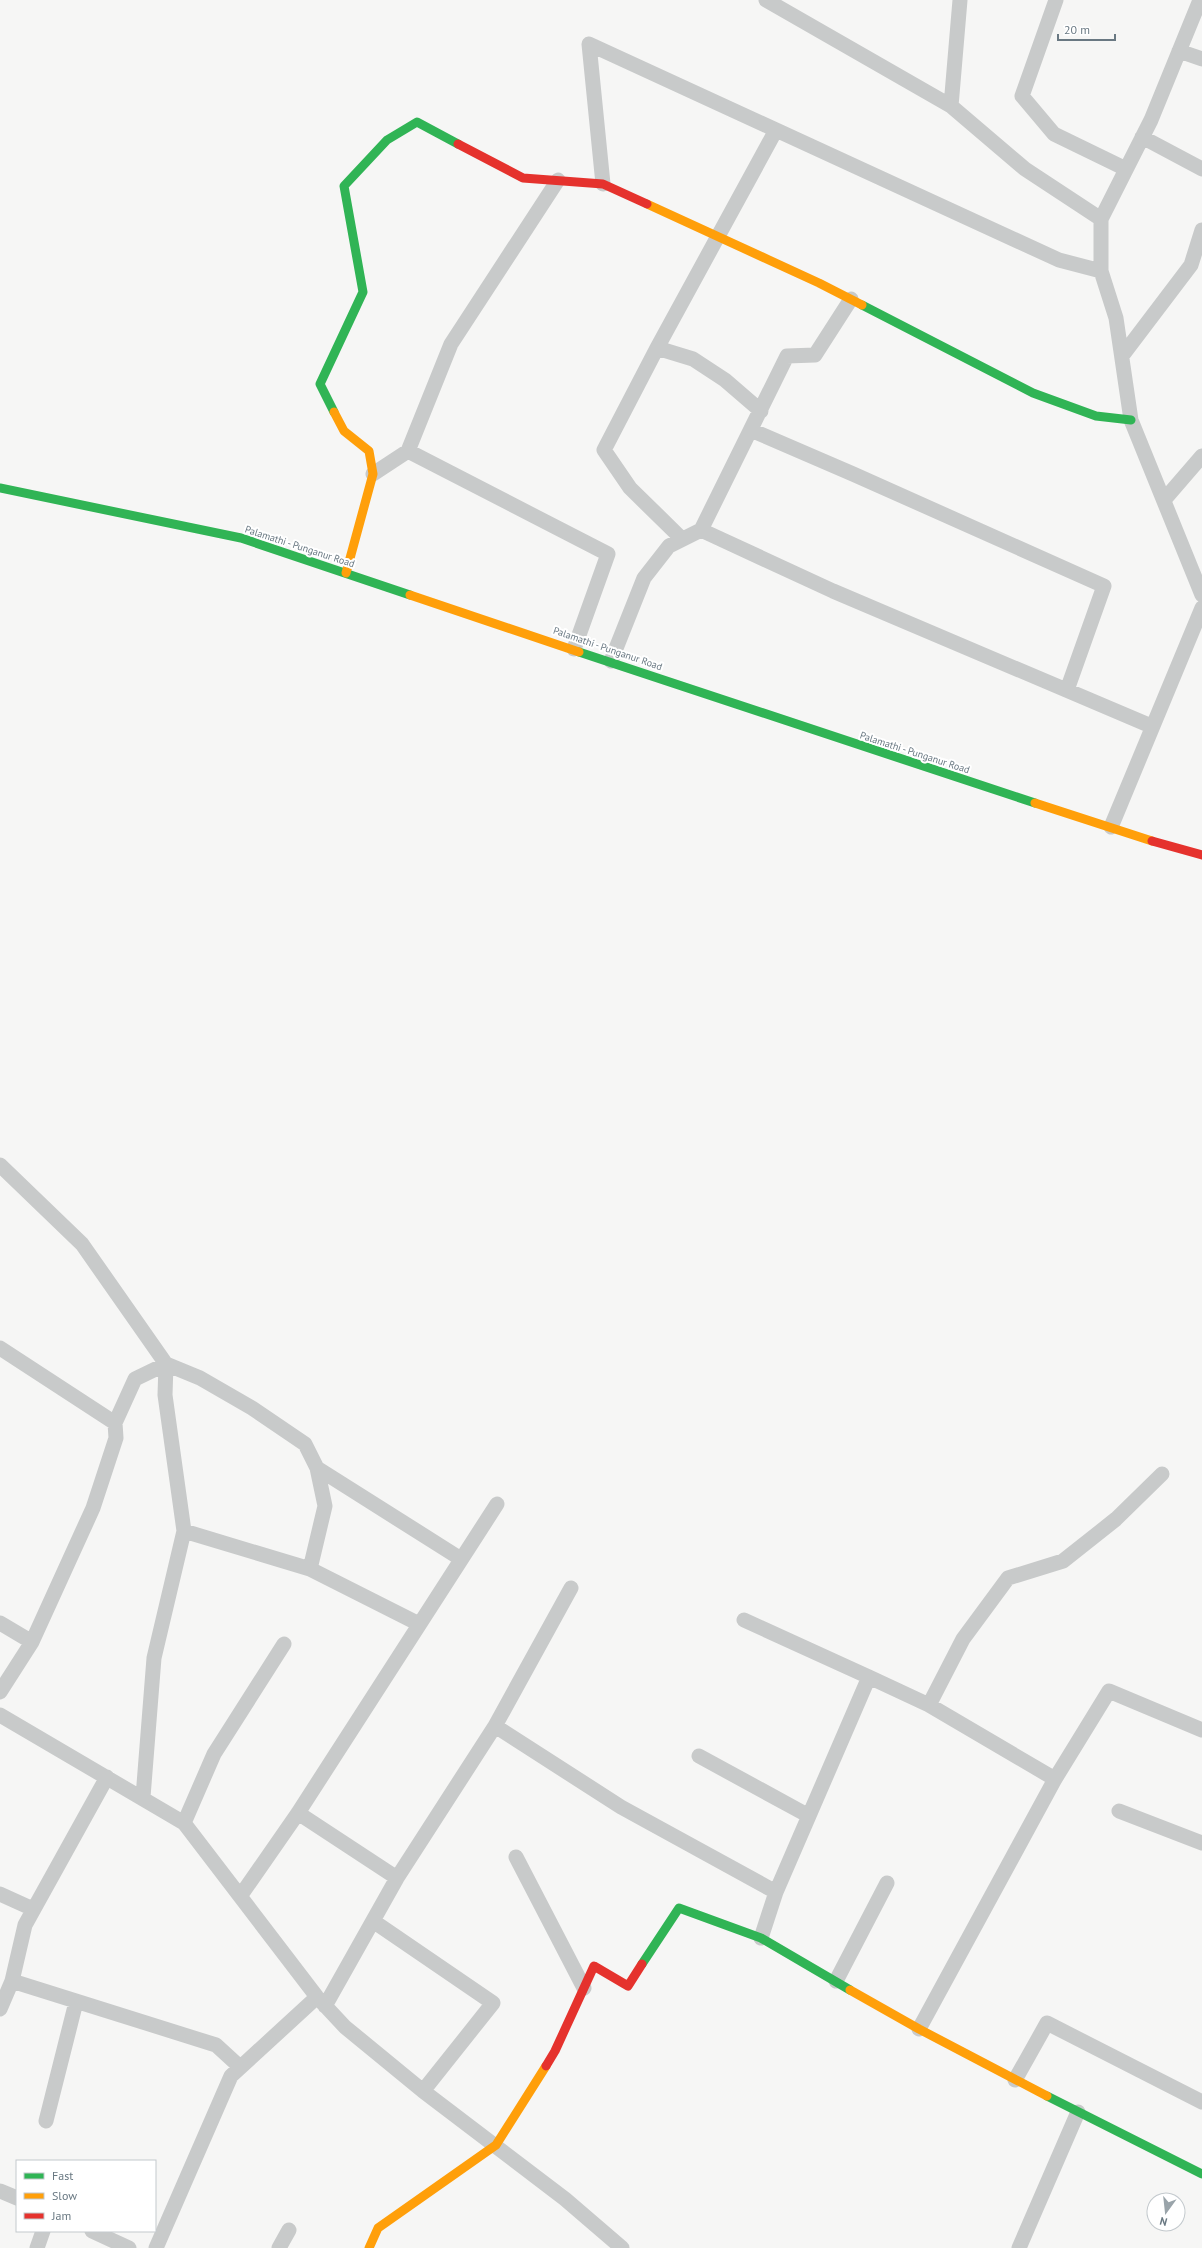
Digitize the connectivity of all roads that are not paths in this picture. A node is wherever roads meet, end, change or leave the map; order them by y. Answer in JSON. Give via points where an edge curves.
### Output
{"nodes":[{"id":1,"x":766,"y":0,"type":"edge"},
{"id":2,"x":960,"y":0,"type":"edge"},
{"id":3,"x":1056,"y":0,"type":"edge"},
{"id":4,"x":1200,"y":0,"type":"edge"},
{"id":5,"x":1179,"y":51,"type":"junction"},
{"id":6,"x":1202,"y":59,"type":"edge"},
{"id":7,"x":951,"y":106,"type":"junction"},
{"id":8,"x":776,"y":130,"type":"junction"},
{"id":9,"x":1142,"y":137,"type":"junction"},
{"id":10,"x":1126,"y":169,"type":"junction"},
{"id":11,"x":1202,"y":169,"type":"edge"},
{"id":12,"x":558,"y":180,"type":"junction"},
{"id":13,"x":603,"y":184,"type":"junction"},
{"id":14,"x":1101,"y":219,"type":"junction"},
{"id":15,"x":1202,"y":230,"type":"edge"},
{"id":16,"x":718,"y":237,"type":"junction"},
{"id":17,"x":1100,"y":271,"type":"junction"},
{"id":18,"x":851,"y":299,"type":"junction"},
{"id":19,"x":657,"y":348,"type":"junction"},
{"id":20,"x":1122,"y":356,"type":"junction"},
{"id":21,"x":761,"y":411,"type":"junction"},
{"id":22,"x":1131,"y":420,"type":"junction"},
{"id":23,"x":751,"y":430,"type":"junction"},
{"id":24,"x":408,"y":451,"type":"junction"},
{"id":25,"x":1202,"y":456,"type":"edge"},
{"id":26,"x":372,"y":474,"type":"junction"},
{"id":27,"x":0,"y":488,"type":"edge"},
{"id":28,"x":1164,"y":500,"type":"junction"},
{"id":29,"x":701,"y":530,"type":"junction"},
{"id":30,"x":682,"y":539,"type":"junction"},
{"id":31,"x":346,"y":573,"type":"junction"},
{"id":32,"x":1202,"y":596,"type":"edge"},
{"id":33,"x":1202,"y":608,"type":"edge"},
{"id":34,"x":574,"y":649,"type":"junction"},
{"id":35,"x":611,"y":661,"type":"junction"},
{"id":36,"x":1067,"y":690,"type":"junction"},
{"id":37,"x":1152,"y":726,"type":"junction"},
{"id":38,"x":1111,"y":827,"type":"junction"},
{"id":39,"x":1202,"y":855,"type":"edge"},
{"id":40,"x":0,"y":1165,"type":"edge"},
{"id":41,"x":0,"y":1348,"type":"edge"},
{"id":42,"x":166,"y":1364,"type":"junction"},
{"id":43,"x":115,"y":1423,"type":"junction"},
{"id":44,"x":317,"y":1468,"type":"junction"},
{"id":45,"x":1162,"y":1474,"type":"dead end"},
{"id":46,"x":497,"y":1504,"type":"dead end"},
{"id":47,"x":184,"y":1531,"type":"junction"},
{"id":48,"x":461,"y":1559,"type":"junction"},
{"id":49,"x":310,"y":1570,"type":"junction"},
{"id":50,"x":572,"y":1588,"type":"dead end"},
{"id":51,"x":744,"y":1620,"type":"dead end"},
{"id":52,"x":0,"y":1623,"type":"edge"},
{"id":53,"x":419,"y":1624,"type":"junction"},
{"id":54,"x":32,"y":1642,"type":"junction"},
{"id":55,"x":284,"y":1644,"type":"dead end"},
{"id":56,"x":869,"y":1677,"type":"junction"},
{"id":57,"x":0,"y":1692,"type":"edge"},
{"id":58,"x":929,"y":1705,"type":"junction"},
{"id":59,"x":0,"y":1715,"type":"edge"},
{"id":60,"x":495,"y":1726,"type":"junction"},
{"id":61,"x":1202,"y":1730,"type":"edge"},
{"id":62,"x":699,"y":1756,"type":"dead end"},
{"id":63,"x":107,"y":1777,"type":"junction"},
{"id":64,"x":1055,"y":1779,"type":"junction"},
{"id":65,"x":143,"y":1797,"type":"junction"},
{"id":66,"x":1120,"y":1811,"type":"dead end"},
{"id":67,"x":298,"y":1813,"type":"junction"},
{"id":68,"x":809,"y":1816,"type":"junction"},
{"id":69,"x":184,"y":1823,"type":"junction"},
{"id":70,"x":1202,"y":1843,"type":"edge"},
{"id":71,"x":516,"y":1857,"type":"dead end"},
{"id":72,"x":397,"y":1878,"type":"junction"},
{"id":73,"x":887,"y":1883,"type":"dead end"},
{"id":74,"x":776,"y":1892,"type":"junction"},
{"id":75,"x":0,"y":1894,"type":"edge"},
{"id":76,"x":241,"y":1895,"type":"junction"},
{"id":77,"x":33,"y":1909,"type":"junction"},
{"id":78,"x":373,"y":1921,"type":"junction"},
{"id":79,"x":761,"y":1938,"type":"junction"},
{"id":80,"x":12,"y":1981,"type":"junction"},
{"id":81,"x":836,"y":1981,"type":"junction"},
{"id":82,"x":584,"y":1988,"type":"junction"},
{"id":83,"x":2,"y":2000,"type":"edge"},
{"id":84,"x":76,"y":2002,"type":"junction"},
{"id":85,"x":321,"y":2002,"type":"junction"},
{"id":86,"x":919,"y":2029,"type":"junction"},
{"id":87,"x":240,"y":2068,"type":"junction"},
{"id":88,"x":1015,"y":2080,"type":"junction"},
{"id":89,"x":424,"y":2091,"type":"junction"},
{"id":90,"x":1202,"y":2102,"type":"edge"},
{"id":91,"x":1078,"y":2112,"type":"junction"},
{"id":92,"x":46,"y":2121,"type":"dead end"},
{"id":93,"x":496,"y":2146,"type":"junction"},
{"id":94,"x":1202,"y":2174,"type":"edge"},
{"id":95,"x":0,"y":2191,"type":"edge"},
{"id":96,"x":16,"y":2198,"type":"edge"},
{"id":97,"x":289,"y":2230,"type":"dead end"},
{"id":98,"x":42,"y":2232,"type":"edge"},
{"id":99,"x":94,"y":2232,"type":"edge"},
{"id":100,"x":37,"y":2248,"type":"edge"},
{"id":101,"x":129,"y":2248,"type":"edge"},
{"id":102,"x":156,"y":2248,"type":"edge"},
{"id":103,"x":279,"y":2248,"type":"edge"},
{"id":104,"x":369,"y":2248,"type":"edge"},
{"id":105,"x":622,"y":2248,"type":"edge"},
{"id":106,"x":1019,"y":2248,"type":"edge"}],
"edges":[{"from":1,"to":7,"type":"street"},
{"from":2,"to":7,"type":"street"},
{"from":3,"to":10,"type":"street","via":[[1022,96],[1054,134]]},
{"from":4,"to":5,"type":"street"},
{"from":5,"to":6,"type":"street"},
{"from":5,"to":9,"type":"street"},
{"from":7,"to":14,"type":"street","via":[[1024,169]]},
{"from":8,"to":13,"type":"street","via":[[589,44]]},
{"from":8,"to":16,"type":"street"},
{"from":8,"to":17,"type":"street","via":[[1059,260]]},
{"from":9,"to":10,"type":"street"},
{"from":9,"to":11,"type":"street"},
{"from":10,"to":14,"type":"street"},
{"from":12,"to":13,"type":"street"},
{"from":12,"to":24,"type":"street","via":[[451,344]]},
{"from":12,"to":26,"type":"street","via":[[523,178],[417,122],[387,140],[344,186],[363,292],[320,384],[344,431],[369,451]]},
{"from":13,"to":16,"type":"street"},
{"from":14,"to":17,"type":"street"},
{"from":15,"to":20,"type":"street","via":[[1191,265]]},
{"from":16,"to":18,"type":"street"},
{"from":16,"to":19,"type":"street"},
{"from":17,"to":20,"type":"street","via":[[1116,318]]},
{"from":18,"to":21,"type":"street","via":[[815,355],[787,356]]},
{"from":18,"to":22,"type":"street","via":[[1033,393],[1096,416]]},
{"from":19,"to":21,"type":"street","via":[[692,359],[725,380]]},
{"from":19,"to":30,"type":"street","via":[[604,450],[630,488]]},
{"from":20,"to":22,"type":"street"},
{"from":21,"to":23,"type":"street"},
{"from":22,"to":28,"type":"street"},
{"from":23,"to":29,"type":"street"},
{"from":23,"to":36,"type":"street","via":[[1104,586]]},
{"from":24,"to":26,"type":"street"},
{"from":24,"to":34,"type":"street","via":[[608,554]]},
{"from":25,"to":28,"type":"street"},
{"from":26,"to":31,"type":"street"},
{"from":27,"to":31,"type":"street","name":"Palamathi - Punganur Road","via":[[241,538]]},
{"from":28,"to":32,"type":"street"},
{"from":29,"to":30,"type":"street"},
{"from":29,"to":36,"type":"street","via":[[833,591]]},
{"from":30,"to":35,"type":"street","via":[[669,546],[644,578]]},
{"from":31,"to":34,"type":"street","name":"Palamathi - Punganur Road"},
{"from":33,"to":37,"type":"street"},
{"from":34,"to":35,"type":"street","name":"Palamathi - Punganur Road"},
{"from":35,"to":38,"type":"street","name":"Palamathi - Punganur Road"},
{"from":36,"to":37,"type":"street"},
{"from":37,"to":38,"type":"street"},
{"from":38,"to":39,"type":"street","name":"Palamathi - Punganur Road"},
{"from":40,"to":42,"type":"street","via":[[82,1244]]},
{"from":41,"to":43,"type":"street"},
{"from":42,"to":43,"type":"street","via":[[135,1379]]},
{"from":42,"to":44,"type":"street","via":[[200,1378],[300,1440],[305,1444]]},
{"from":42,"to":47,"type":"street","via":[[165,1395]]},
{"from":43,"to":54,"type":"street","via":[[116,1438],[94,1508]]},
{"from":44,"to":48,"type":"street"},
{"from":44,"to":49,"type":"street","via":[[325,1506]]},
{"from":45,"to":58,"type":"street","via":[[1116,1519],[1063,1560],[1008,1578],[963,1639]]},
{"from":46,"to":48,"type":"street"},
{"from":47,"to":49,"type":"street"},
{"from":47,"to":65,"type":"street","via":[[154,1658]]},
{"from":48,"to":53,"type":"street"},
{"from":49,"to":53,"type":"street"},
{"from":50,"to":60,"type":"street"},
{"from":51,"to":56,"type":"street"},
{"from":52,"to":54,"type":"street"},
{"from":53,"to":67,"type":"street"},
{"from":54,"to":57,"type":"street"},
{"from":55,"to":69,"type":"street","via":[[214,1754]]},
{"from":56,"to":58,"type":"street"},
{"from":56,"to":68,"type":"street"},
{"from":58,"to":64,"type":"street"},
{"from":59,"to":63,"type":"street"},
{"from":60,"to":72,"type":"street"},
{"from":60,"to":74,"type":"street","via":[[621,1807]]},
{"from":61,"to":64,"type":"street","via":[[1109,1691]]},
{"from":62,"to":68,"type":"street"},
{"from":63,"to":65,"type":"street"},
{"from":63,"to":77,"type":"street"},
{"from":64,"to":86,"type":"street"},
{"from":65,"to":69,"type":"street"},
{"from":66,"to":70,"type":"street"},
{"from":67,"to":72,"type":"street"},
{"from":67,"to":76,"type":"street"},
{"from":68,"to":74,"type":"street"},
{"from":69,"to":76,"type":"street"},
{"from":71,"to":82,"type":"street"},
{"from":72,"to":78,"type":"street"},
{"from":73,"to":81,"type":"street"},
{"from":74,"to":79,"type":"street"},
{"from":75,"to":77,"type":"street"},
{"from":76,"to":85,"type":"street"},
{"from":77,"to":80,"type":"street","via":[[25,1925]]},
{"from":78,"to":85,"type":"street"},
{"from":78,"to":89,"type":"street","via":[[494,2003]]},
{"from":79,"to":81,"type":"street"},
{"from":79,"to":82,"type":"street","via":[[679,1908],[628,1986],[594,1966]]},
{"from":80,"to":83,"type":"street"},
{"from":80,"to":84,"type":"street"},
{"from":81,"to":86,"type":"street"},
{"from":82,"to":93,"type":"street","via":[[555,2051]]},
{"from":84,"to":87,"type":"street","via":[[216,2045]]},
{"from":84,"to":92,"type":"street"},
{"from":85,"to":87,"type":"street"},
{"from":85,"to":89,"type":"street","via":[[345,2027]]},
{"from":86,"to":88,"type":"street"},
{"from":87,"to":102,"type":"street","via":[[232,2076]]},
{"from":88,"to":90,"type":"street","via":[[1047,2023]]},
{"from":88,"to":91,"type":"street"},
{"from":89,"to":93,"type":"street"},
{"from":91,"to":94,"type":"street"},
{"from":91,"to":106,"type":"street"},
{"from":93,"to":104,"type":"street","via":[[378,2228]]},
{"from":93,"to":105,"type":"street","via":[[566,2199]]},
{"from":95,"to":96,"type":"street"},
{"from":97,"to":103,"type":"street"},
{"from":98,"to":100,"type":"street"},
{"from":99,"to":101,"type":"street"}]}
